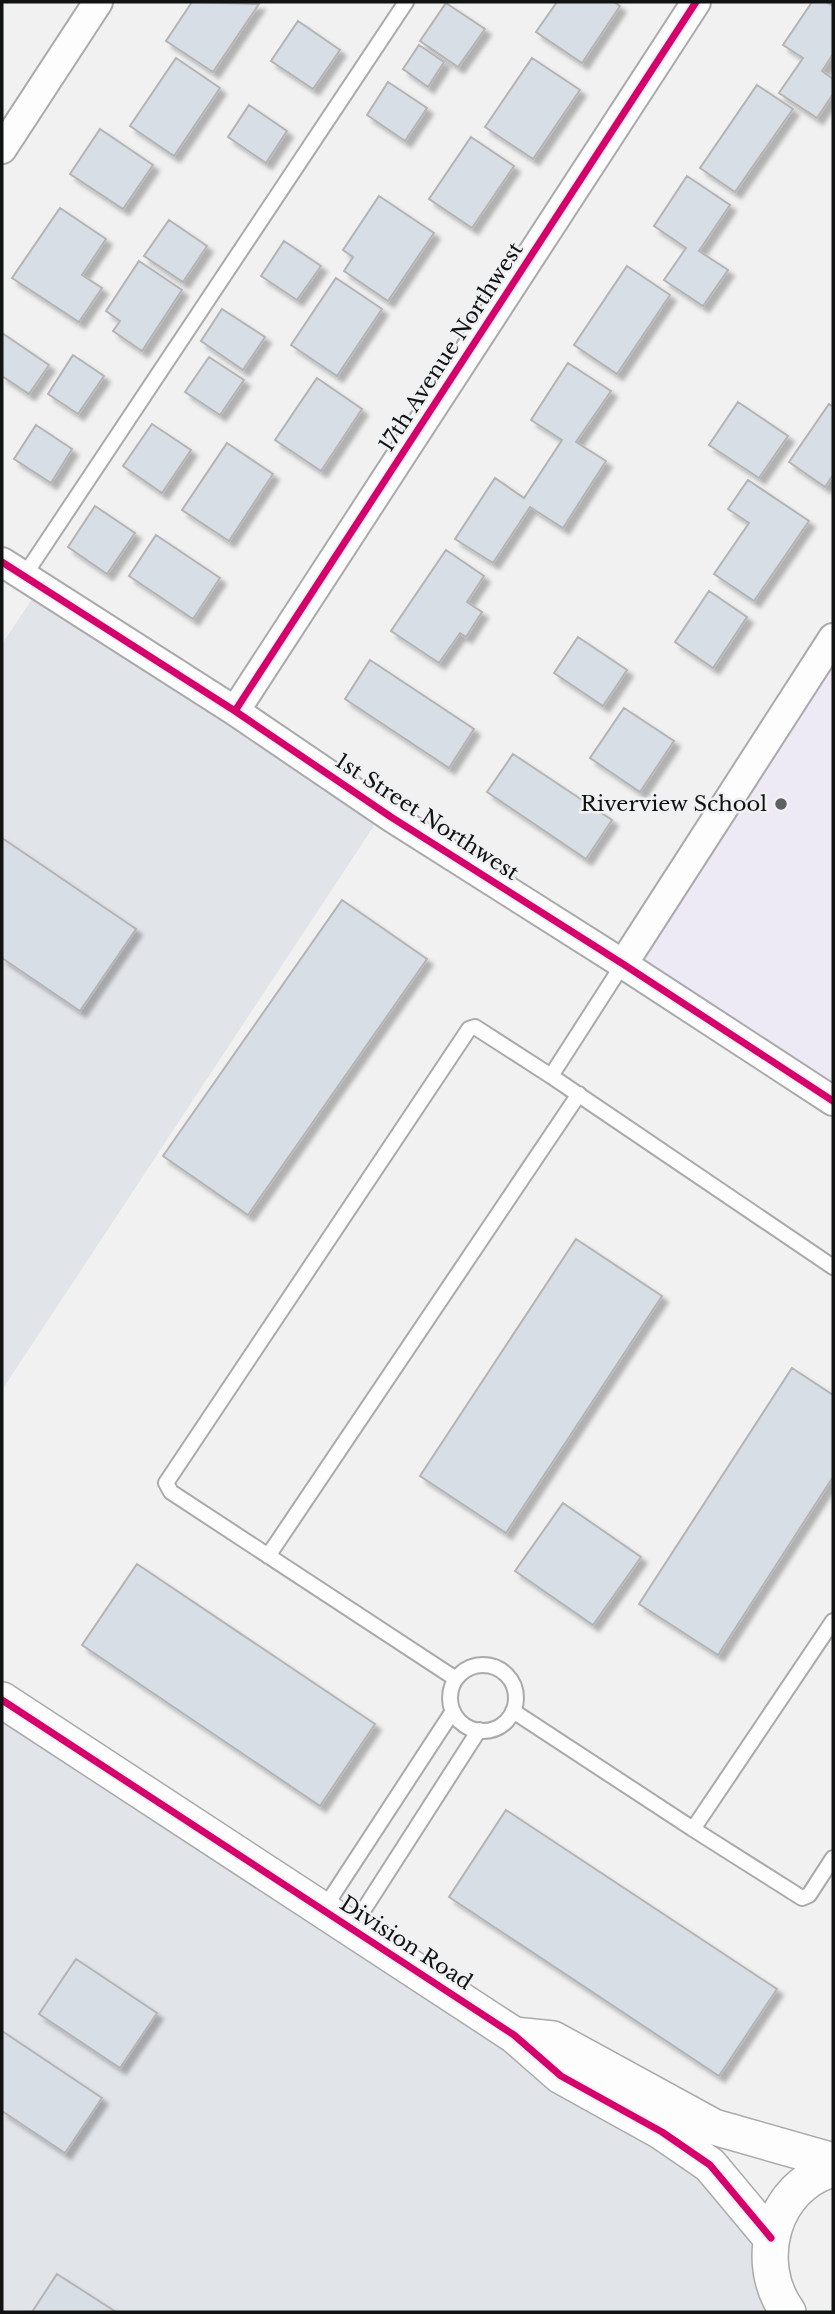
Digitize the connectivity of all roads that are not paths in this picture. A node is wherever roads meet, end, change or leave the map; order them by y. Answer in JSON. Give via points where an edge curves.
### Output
{"nodes":[{"id":1,"x":99,"y":2,"type":"edge"},
{"id":2,"x":406,"y":2,"type":"edge"},
{"id":3,"x":696,"y":2,"type":"edge"},
{"id":4,"x":2,"y":149,"type":"edge"},
{"id":5,"x":13,"y":569,"type":"edge"},
{"id":6,"x":833,"y":638,"type":"edge"},
{"id":7,"x":235,"y":711,"type":"junction"},
{"id":8,"x":624,"y":964,"type":"junction"},
{"id":9,"x":551,"y":1076,"type":"junction"},
{"id":10,"x":579,"y":1094,"type":"junction"},
{"id":11,"x":833,"y":1101,"type":"edge"},
{"id":12,"x":833,"y":1267,"type":"edge"},
{"id":13,"x":268,"y":1556,"type":"junction"},
{"id":14,"x":833,"y":1621,"type":"edge"},
{"id":15,"x":456,"y":1679,"type":"junction"},
{"id":16,"x":2,"y":1700,"type":"edge"},
{"id":17,"x":453,"y":1711,"type":"junction"},
{"id":18,"x":513,"y":1711,"type":"junction"},
{"id":19,"x":479,"y":1730,"type":"junction"},
{"id":20,"x":693,"y":1829,"type":"junction"},
{"id":21,"x":833,"y":1858,"type":"edge"},
{"id":22,"x":337,"y":1919,"type":"junction"},
{"id":23,"x":514,"y":2035,"type":"junction"},
{"id":24,"x":833,"y":2161,"type":"edge"},
{"id":25,"x":833,"y":2169,"type":"edge"},
{"id":26,"x":771,"y":2238,"type":"junction"},
{"id":27,"x":768,"y":2297,"type":"edge"},
{"id":28,"x":788,"y":2312,"type":"edge"}],
"edges":[{"from":1,"to":4,"type":"street"},
{"from":2,"to":5,"type":"lane"},
{"from":3,"to":7,"type":"street","name":"17th Avenue Northwest"},
{"from":5,"to":7,"type":"street","name":"1st Street Northwest"},
{"from":6,"to":8,"type":"street"},
{"from":7,"to":8,"type":"street","name":"1st Street Northwest","via":[[391,817]]},
{"from":8,"to":9,"type":"lane"},
{"from":8,"to":11,"type":"street","name":"1st Street Northwest"},
{"from":9,"to":10,"type":"lane"},
{"from":9,"to":13,"type":"lane","via":[[475,1027],[469,1029],[166,1483],[170,1492]]},
{"from":10,"to":12,"type":"lane"},
{"from":10,"to":13,"type":"lane"},
{"from":13,"to":15,"type":"lane"},
{"from":14,"to":20,"type":"lane"},
{"from":15,"to":17,"type":"lane"},
{"from":15,"to":18,"type":"lane","via":[[473,1666],[494,1666],[511,1680],[516,1700]]},
{"from":16,"to":22,"type":"street","name":"Division Road"},
{"from":17,"to":19,"type":"lane","via":[[467,1726]]},
{"from":17,"to":22,"type":"lane"},
{"from":18,"to":19,"type":"lane","via":[[499,1727]]},
{"from":18,"to":20,"type":"lane"},
{"from":19,"to":22,"type":"lane"},
{"from":20,"to":21,"type":"lane","via":[[802,1898],[809,1895]]},
{"from":22,"to":23,"type":"street","name":"Division Road"},
{"from":23,"to":24,"type":"street","name":"Division Road","via":[[553,2039],[714,2127]]},
{"from":23,"to":26,"type":"street","name":"Division Road","via":[[561,2076],[662,2132],[710,2165]]},
{"from":25,"to":26,"type":"street","via":[[806,2182],[790,2197]]},
{"from":26,"to":27,"type":"street"},
{"from":27,"to":28,"type":"street"}]}
